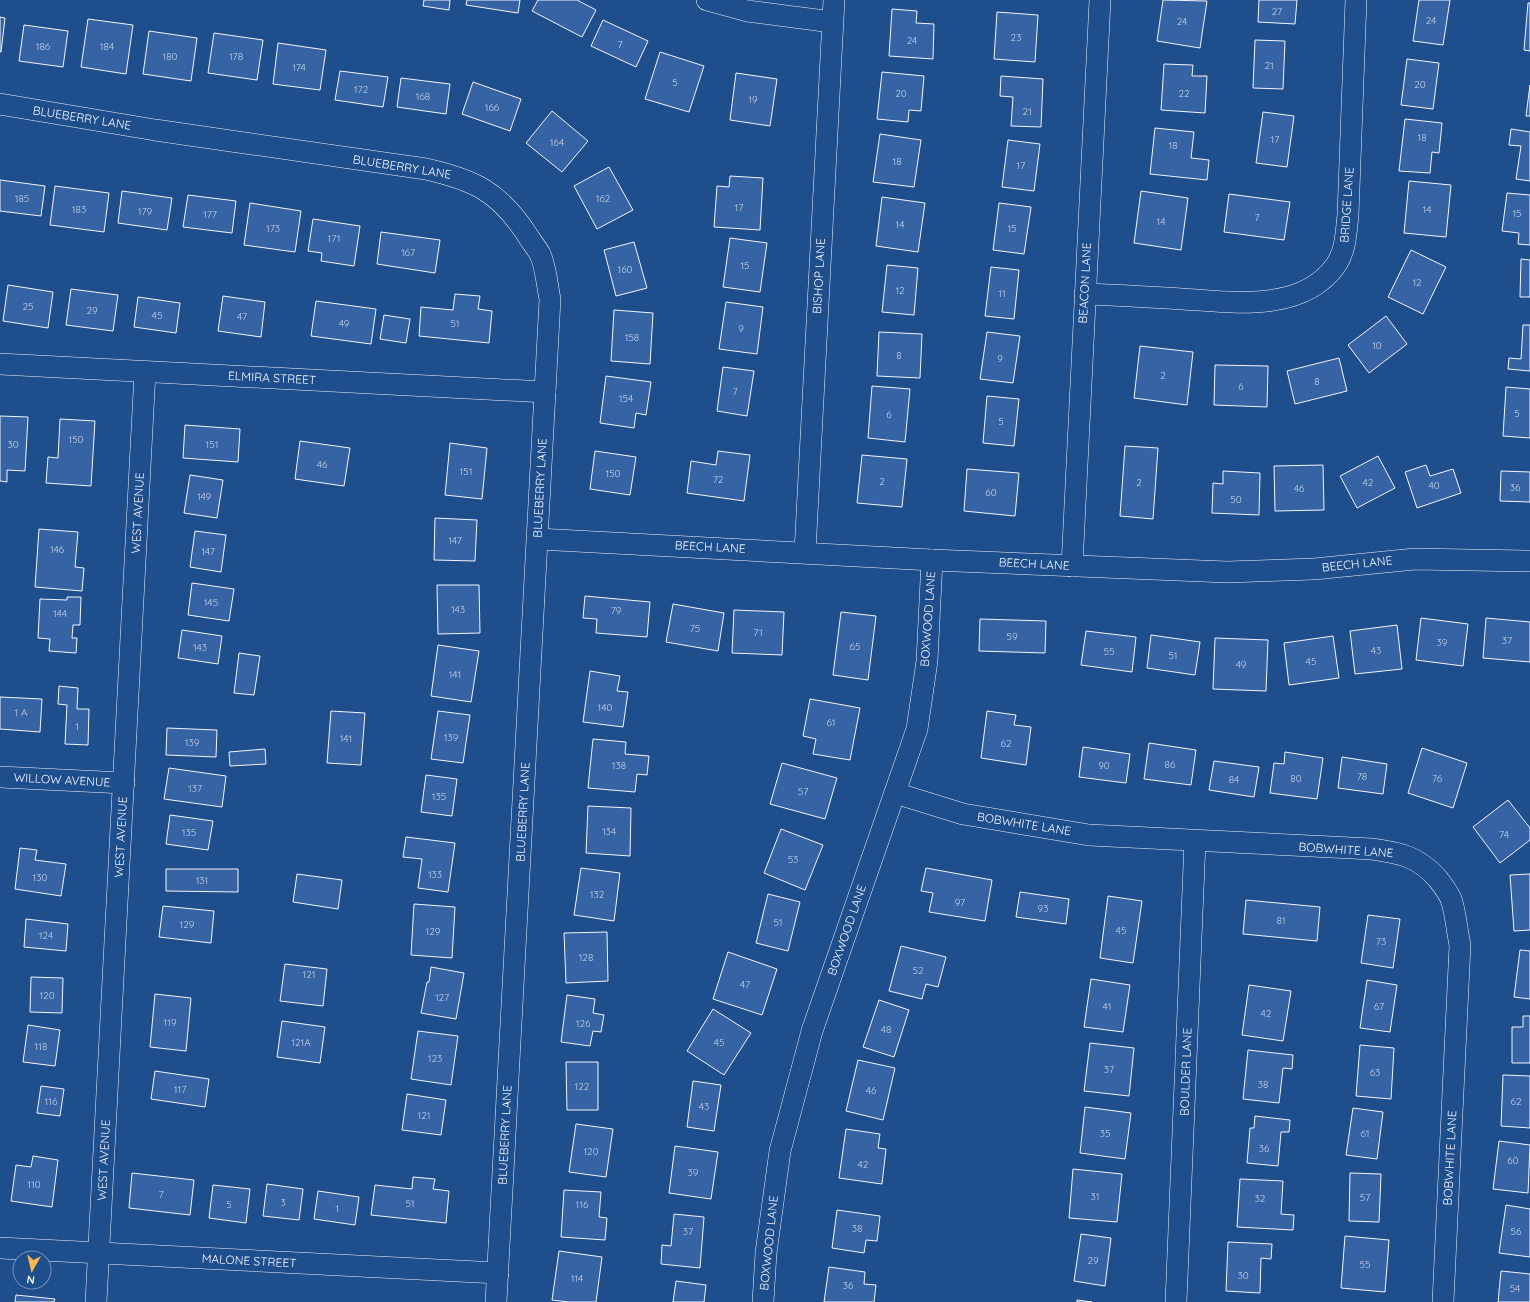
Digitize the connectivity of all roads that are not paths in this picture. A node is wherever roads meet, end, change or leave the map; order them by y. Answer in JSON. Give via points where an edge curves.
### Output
{"nodes":[{"id":1,"x":707,"y":0,"type":"edge"},
{"id":2,"x":834,"y":0,"type":"edge"},
{"id":3,"x":1100,"y":0,"type":"edge"},
{"id":4,"x":1356,"y":0,"type":"edge"},
{"id":5,"x":832,"y":22,"type":"junction"},
{"id":6,"x":0,"y":104,"type":"edge"},
{"id":7,"x":1085,"y":294,"type":"junction"},
{"id":8,"x":0,"y":364,"type":"edge"},
{"id":9,"x":145,"y":372,"type":"junction"},
{"id":10,"x":545,"y":392,"type":"junction"},
{"id":11,"x":538,"y":539,"type":"junction"},
{"id":12,"x":805,"y":552,"type":"junction"},
{"id":13,"x":932,"y":560,"type":"junction"},
{"id":14,"x":1530,"y":560,"type":"edge"},
{"id":15,"x":1072,"y":566,"type":"junction"},
{"id":16,"x":0,"y":777,"type":"edge"},
{"id":17,"x":124,"y":783,"type":"junction"},
{"id":18,"x":895,"y":793,"type":"junction"},
{"id":19,"x":1196,"y":841,"type":"junction"},
{"id":20,"x":0,"y":1248,"type":"edge"},
{"id":21,"x":99,"y":1253,"type":"junction"},
{"id":22,"x":498,"y":1273,"type":"junction"},
{"id":23,"x":96,"y":1302,"type":"edge"},
{"id":24,"x":496,"y":1302,"type":"edge"},
{"id":25,"x":763,"y":1302,"type":"edge"},
{"id":26,"x":1176,"y":1302,"type":"edge"},
{"id":27,"x":1443,"y":1302,"type":"edge"}],
"edges":[{"from":1,"to":5,"type":"street","via":[[747,11]]},
{"from":2,"to":5,"type":"street","name":"BISHOP LANE"},
{"from":3,"to":7,"type":"street","name":"BEACON LANE"},
{"from":4,"to":7,"type":"street","name":"BRIDGE LANE","via":[[1348,215],[1343,249],[1335,265],[1313,287],[1291,296],[1255,303]]},
{"from":5,"to":12,"type":"street","name":"BISHOP LANE"},
{"from":6,"to":10,"type":"street","name":"BLUEBERRY LANE","via":[[155,130],[426,169],[457,176],[476,184],[494,195],[513,214],[540,255],[550,299]]},
{"from":7,"to":15,"type":"street","name":"BEACON LANE"},
{"from":8,"to":9,"type":"street","name":"ELMIRA STREET"},
{"from":9,"to":10,"type":"street","name":"ELMIRA STREET"},
{"from":9,"to":17,"type":"street","name":"WEST AVENUE"},
{"from":10,"to":11,"type":"street","name":"BLUEBERRY LANE"},
{"from":11,"to":12,"type":"street","name":"BEECH LANE"},
{"from":11,"to":22,"type":"street","name":"BLUEBERRY LANE"},
{"from":12,"to":13,"type":"street","name":"BEECH LANE"},
{"from":13,"to":15,"type":"street","name":"BEECH LANE"},
{"from":13,"to":18,"type":"street","name":"BOXWOOD LANE","via":[[927,661],[917,729]]},
{"from":14,"to":15,"type":"street","name":"BEECH LANE","via":[[1415,559],[1314,569],[1227,572]]},
{"from":16,"to":17,"type":"street","name":"WILLOW AVENUE"},
{"from":17,"to":21,"type":"street","name":"WEST AVENUE"},
{"from":18,"to":19,"type":"street","name":"BOBWHITE LANE","via":[[963,814],[1022,825],[1089,835]]},
{"from":18,"to":25,"type":"street","name":"BOXWOOD LANE","via":[[812,1031],[780,1152],[766,1253]]},
{"from":19,"to":26,"type":"street","name":"BOULDER LANE"},
{"from":19,"to":27,"type":"street","name":"BOBWHITE LANE","via":[[1398,853],[1419,862],[1444,886],[1452,902],[1460,945]]},
{"from":20,"to":21,"type":"street","name":"MALONE STREET"},
{"from":21,"to":22,"type":"street","name":"MALONE STREET"},
{"from":21,"to":23,"type":"street","name":"WEST AVENUE"},
{"from":22,"to":24,"type":"street","name":"BLUEBERRY LANE"}]}
